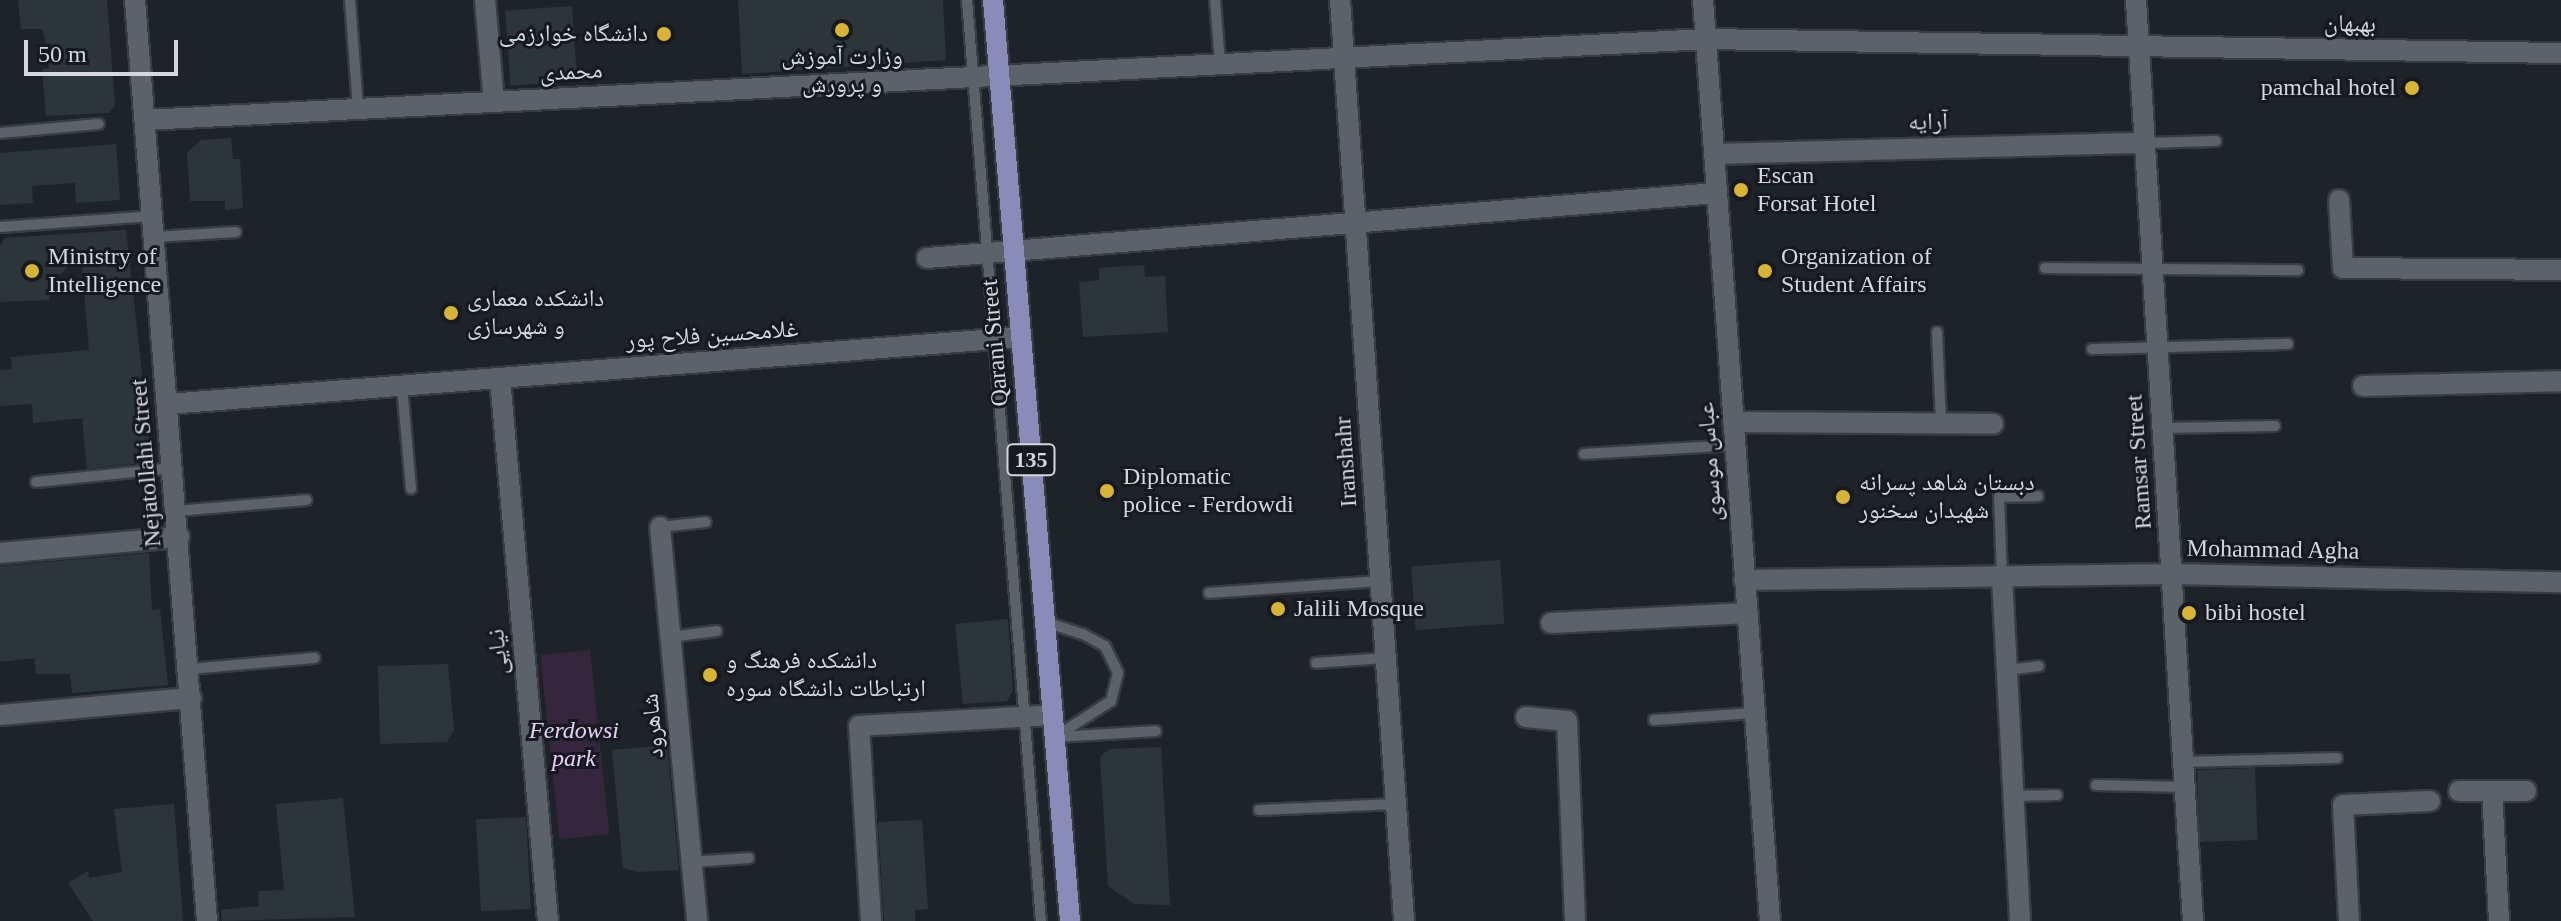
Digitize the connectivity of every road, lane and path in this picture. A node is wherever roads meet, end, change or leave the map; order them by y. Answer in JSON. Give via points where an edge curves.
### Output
{"nodes":[{"id":1,"x":135,"y":0,"type":"edge"},
{"id":2,"x":350,"y":0,"type":"edge"},
{"id":3,"x":485,"y":0,"type":"edge"},
{"id":4,"x":967,"y":0,"type":"edge"},
{"id":5,"x":993,"y":0,"type":"edge"},
{"id":6,"x":1215,"y":0,"type":"edge"},
{"id":7,"x":1340,"y":0,"type":"edge"},
{"id":8,"x":1703,"y":0,"type":"edge"},
{"id":9,"x":2136,"y":0,"type":"edge"},
{"id":10,"x":1705,"y":39,"type":"junction"},
{"id":11,"x":2139,"y":46,"type":"junction"},
{"id":12,"x":2561,"y":53,"type":"edge"},
{"id":13,"x":1344,"y":58,"type":"junction"},
{"id":14,"x":1220,"y":64,"type":"junction"},
{"id":15,"x":999,"y":76,"type":"junction"},
{"id":16,"x":973,"y":77,"type":"junction"},
{"id":17,"x":494,"y":102,"type":"junction"},
{"id":18,"x":358,"y":109,"type":"junction"},
{"id":19,"x":145,"y":120,"type":"junction"},
{"id":20,"x":99,"y":124,"type":"dead end"},
{"id":21,"x":0,"y":133,"type":"edge"},
{"id":22,"x":2216,"y":141,"type":"dead end"},
{"id":23,"x":2144,"y":143,"type":"junction"},
{"id":24,"x":1714,"y":154,"type":"junction"},
{"id":25,"x":1716,"y":193,"type":"junction"},
{"id":26,"x":2339,"y":200,"type":"dead end"},
{"id":27,"x":1356,"y":222,"type":"junction"},
{"id":28,"x":153,"y":226,"type":"junction"},
{"id":29,"x":0,"y":227,"type":"edge"},
{"id":30,"x":236,"y":232,"type":"dead end"},
{"id":31,"x":1014,"y":250,"type":"junction"},
{"id":32,"x":987,"y":253,"type":"junction"},
{"id":33,"x":927,"y":258,"type":"dead end"},
{"id":34,"x":2045,"y":268,"type":"dead end"},
{"id":35,"x":2152,"y":269,"type":"junction"},
{"id":36,"x":2298,"y":270,"type":"dead end"},
{"id":37,"x":2561,"y":270,"type":"edge"},
{"id":38,"x":1937,"y":332,"type":"dead end"},
{"id":39,"x":1021,"y":337,"type":"junction"},
{"id":40,"x":994,"y":339,"type":"junction"},
{"id":41,"x":2288,"y":344,"type":"dead end"},
{"id":42,"x":2157,"y":346,"type":"junction"},
{"id":43,"x":2092,"y":349,"type":"dead end"},
{"id":44,"x":500,"y":378,"type":"junction"},
{"id":45,"x":2561,"y":381,"type":"edge"},
{"id":46,"x":402,"y":386,"type":"junction"},
{"id":47,"x":2363,"y":386,"type":"dead end"},
{"id":48,"x":168,"y":404,"type":"junction"},
{"id":49,"x":1733,"y":422,"type":"junction"},
{"id":50,"x":1941,"y":424,"type":"junction"},
{"id":51,"x":1993,"y":424,"type":"dead end"},
{"id":52,"x":2275,"y":426,"type":"dead end"},
{"id":53,"x":2162,"y":428,"type":"junction"},
{"id":54,"x":1735,"y":445,"type":"junction"},
{"id":55,"x":1584,"y":454,"type":"dead end"},
{"id":56,"x":173,"y":468,"type":"junction"},
{"id":57,"x":36,"y":482,"type":"dead end"},
{"id":58,"x":411,"y":489,"type":"dead end"},
{"id":59,"x":2038,"y":496,"type":"dead end"},
{"id":60,"x":307,"y":500,"type":"dead end"},
{"id":61,"x":176,"y":511,"type":"junction"},
{"id":62,"x":706,"y":522,"type":"dead end"},
{"id":63,"x":660,"y":527,"type":"joint"},
{"id":64,"x":179,"y":537,"type":"junction"},
{"id":65,"x":0,"y":553,"type":"edge"},
{"id":66,"x":2172,"y":574,"type":"junction"},
{"id":67,"x":2002,"y":577,"type":"junction"},
{"id":68,"x":1744,"y":580,"type":"junction"},
{"id":69,"x":1380,"y":581,"type":"junction"},
{"id":70,"x":2561,"y":582,"type":"edge"},
{"id":71,"x":1209,"y":593,"type":"dead end"},
{"id":72,"x":1748,"y":613,"type":"junction"},
{"id":73,"x":1045,"y":622,"type":"junction"},
{"id":74,"x":1551,"y":623,"type":"dead end"},
{"id":75,"x":717,"y":631,"type":"dead end"},
{"id":76,"x":670,"y":637,"type":"junction"},
{"id":77,"x":315,"y":658,"type":"dead end"},
{"id":78,"x":1386,"y":658,"type":"junction"},
{"id":79,"x":1316,"y":663,"type":"dead end"},
{"id":80,"x":2039,"y":666,"type":"dead end"},
{"id":81,"x":189,"y":669,"type":"junction"},
{"id":82,"x":2007,"y":670,"type":"junction"},
{"id":83,"x":191,"y":698,"type":"junction"},
{"id":84,"x":1754,"y":713,"type":"junction"},
{"id":85,"x":0,"y":715,"type":"edge"},
{"id":86,"x":1024,"y":715,"type":"junction"},
{"id":87,"x":1053,"y":715,"type":"junction"},
{"id":88,"x":1526,"y":717,"type":"dead end"},
{"id":89,"x":1654,"y":720,"type":"dead end"},
{"id":90,"x":1156,"y":731,"type":"dead end"},
{"id":91,"x":1055,"y":737,"type":"junction"},
{"id":92,"x":2337,"y":758,"type":"dead end"},
{"id":93,"x":2183,"y":762,"type":"junction"},
{"id":94,"x":2096,"y":785,"type":"dead end"},
{"id":95,"x":2185,"y":787,"type":"junction"},
{"id":96,"x":2459,"y":791,"type":"dead end"},
{"id":97,"x":2492,"y":791,"type":"junction"},
{"id":98,"x":2526,"y":791,"type":"dead end"},
{"id":99,"x":2057,"y":795,"type":"dead end"},
{"id":100,"x":2013,"y":796,"type":"junction"},
{"id":101,"x":2430,"y":801,"type":"dead end"},
{"id":102,"x":1396,"y":804,"type":"junction"},
{"id":103,"x":1259,"y":810,"type":"dead end"},
{"id":104,"x":749,"y":858,"type":"dead end"},
{"id":105,"x":692,"y":862,"type":"junction"},
{"id":106,"x":207,"y":921,"type":"edge"},
{"id":107,"x":548,"y":921,"type":"edge"},
{"id":108,"x":697,"y":921,"type":"edge"},
{"id":109,"x":871,"y":921,"type":"edge"},
{"id":110,"x":1041,"y":921,"type":"edge"},
{"id":111,"x":1070,"y":921,"type":"edge"},
{"id":112,"x":1404,"y":921,"type":"edge"},
{"id":113,"x":1575,"y":921,"type":"edge"},
{"id":114,"x":1770,"y":921,"type":"edge"},
{"id":115,"x":2020,"y":921,"type":"edge"},
{"id":116,"x":2193,"y":921,"type":"edge"},
{"id":117,"x":2349,"y":921,"type":"edge"},
{"id":118,"x":2499,"y":921,"type":"edge"}],
"edges":[{"from":1,"to":19,"type":"street","name":"Nejatollahi Street"},
{"from":2,"to":18,"type":"lane"},
{"from":3,"to":17,"type":"street"},
{"from":4,"to":16,"type":"lane"},
{"from":5,"to":15,"type":"main road","name":"Qarani Street","number":"135"},
{"from":6,"to":14,"type":"lane"},
{"from":7,"to":13,"type":"street","name":"Iranshahr"},
{"from":8,"to":10,"type":"street","name":"عباس موسوی"},
{"from":9,"to":11,"type":"street","name":"Ramsar Street"},
{"from":10,"to":11,"type":"street","name":"بهبهان"},
{"from":10,"to":13,"type":"street","name":"محمدی"},
{"from":10,"to":24,"type":"street","name":"عباس موسوی"},
{"from":11,"to":12,"type":"street","name":"بهبهان"},
{"from":11,"to":23,"type":"street","name":"Ramsar Street"},
{"from":13,"to":14,"type":"street","name":"محمدی"},
{"from":13,"to":27,"type":"street","name":"Iranshahr"},
{"from":14,"to":15,"type":"street","name":"محمدی"},
{"from":15,"to":16,"type":"street","name":"محمدی"},
{"from":15,"to":31,"type":"main road","name":"Qarani Street","number":"135"},
{"from":16,"to":17,"type":"street","name":"محمدی"},
{"from":16,"to":32,"type":"lane"},
{"from":17,"to":18,"type":"street","name":"محمدی"},
{"from":18,"to":19,"type":"street","name":"محمدی"},
{"from":19,"to":28,"type":"street","name":"Nejatollahi Street"},
{"from":20,"to":21,"type":"lane"},
{"from":22,"to":23,"type":"lane"},
{"from":23,"to":24,"type":"street","name":"آرایه"},
{"from":23,"to":35,"type":"street","name":"Ramsar Street"},
{"from":24,"to":25,"type":"street","name":"عباس موسوی"},
{"from":25,"to":27,"type":"street"},
{"from":25,"to":49,"type":"street","name":"عباس موسوی"},
{"from":26,"to":37,"type":"street","via":[[2343,268]]},
{"from":27,"to":31,"type":"street"},
{"from":27,"to":69,"type":"street","name":"Iranshahr"},
{"from":28,"to":29,"type":"lane"},
{"from":28,"to":30,"type":"lane"},
{"from":28,"to":48,"type":"street","name":"Nejatollahi Street"},
{"from":31,"to":32,"type":"street"},
{"from":31,"to":39,"type":"main road","name":"Qarani Street","number":"135"},
{"from":32,"to":33,"type":"street"},
{"from":32,"to":40,"type":"lane"},
{"from":34,"to":35,"type":"lane"},
{"from":35,"to":36,"type":"lane"},
{"from":35,"to":42,"type":"street","name":"Ramsar Street"},
{"from":38,"to":50,"type":"lane"},
{"from":39,"to":40,"type":"street","name":"غلامحسین فلاح‌ پور"},
{"from":39,"to":73,"type":"main road","name":"Qarani Street","number":"135"},
{"from":40,"to":44,"type":"street","name":"غلامحسین فلاح‌ پور"},
{"from":40,"to":86,"type":"lane"},
{"from":41,"to":42,"type":"lane"},
{"from":42,"to":43,"type":"lane"},
{"from":42,"to":53,"type":"street","name":"Ramsar Street"},
{"from":44,"to":46,"type":"street","name":"غلامحسین فلاح‌ پور"},
{"from":44,"to":107,"type":"street","name":"نیایی"},
{"from":45,"to":47,"type":"street"},
{"from":46,"to":48,"type":"street","name":"غلامحسین فلاح‌ پور"},
{"from":46,"to":58,"type":"lane"},
{"from":48,"to":56,"type":"street","name":"Nejatollahi Street"},
{"from":49,"to":50,"type":"street"},
{"from":49,"to":54,"type":"street","name":"عباس موسوی"},
{"from":50,"to":51,"type":"street"},
{"from":52,"to":53,"type":"lane"},
{"from":53,"to":66,"type":"street","name":"Ramsar Street"},
{"from":54,"to":55,"type":"lane"},
{"from":54,"to":68,"type":"street","name":"عباس موسوی"},
{"from":56,"to":57,"type":"lane"},
{"from":56,"to":61,"type":"street","name":"Nejatollahi Street"},
{"from":59,"to":67,"type":"lane","via":[[1999,497]]},
{"from":60,"to":61,"type":"lane"},
{"from":61,"to":64,"type":"street","name":"Nejatollahi Street"},
{"from":62,"to":63,"type":"lane"},
{"from":63,"to":76,"type":"street","name":"شاهرود"},
{"from":64,"to":65,"type":"street"},
{"from":64,"to":81,"type":"street","name":"Nejatollahi Street"},
{"from":66,"to":67,"type":"street","name":"Mohammad Agha"},
{"from":66,"to":70,"type":"street","name":"Mohammad Agha"},
{"from":66,"to":93,"type":"street","name":"Ramsar Street"},
{"from":67,"to":68,"type":"street","name":"Mohammad Agha"},
{"from":67,"to":82,"type":"street"},
{"from":68,"to":72,"type":"street","name":"عباس موسوی"},
{"from":69,"to":71,"type":"lane"},
{"from":69,"to":78,"type":"street","name":"Iranshahr"},
{"from":72,"to":74,"type":"street"},
{"from":72,"to":84,"type":"street","name":"عباس موسوی"},
{"from":73,"to":87,"type":"main road","name":"Qarani Street","number":"135"},
{"from":73,"to":91,"type":"lane","via":[[1105,646],[1118,673],[1111,701]]},
{"from":75,"to":76,"type":"lane"},
{"from":76,"to":105,"type":"street","name":"شاهرود"},
{"from":77,"to":81,"type":"lane"},
{"from":78,"to":79,"type":"lane"},
{"from":78,"to":102,"type":"street","name":"Iranshahr"},
{"from":80,"to":82,"type":"lane"},
{"from":81,"to":83,"type":"street","name":"Nejatollahi Street"},
{"from":82,"to":100,"type":"street"},
{"from":83,"to":85,"type":"street"},
{"from":83,"to":106,"type":"street","name":"Nejatollahi Street"},
{"from":84,"to":89,"type":"lane"},
{"from":84,"to":114,"type":"street","name":"عباس موسوی"},
{"from":86,"to":87,"type":"street"},
{"from":86,"to":109,"type":"street","via":[[859,726]]},
{"from":86,"to":110,"type":"lane"},
{"from":87,"to":91,"type":"main road","name":"Qarani Street","number":"135"},
{"from":88,"to":113,"type":"street","via":[[1567,721]]},
{"from":90,"to":91,"type":"lane"},
{"from":91,"to":111,"type":"main road","name":"Qarani Street","number":"135"},
{"from":92,"to":93,"type":"lane"},
{"from":93,"to":95,"type":"street","name":"Ramsar Street"},
{"from":94,"to":95,"type":"lane"},
{"from":95,"to":116,"type":"street","name":"Ramsar Street"},
{"from":96,"to":97,"type":"street"},
{"from":97,"to":98,"type":"street"},
{"from":97,"to":118,"type":"street"},
{"from":99,"to":100,"type":"lane"},
{"from":100,"to":115,"type":"street"},
{"from":101,"to":117,"type":"street","via":[[2343,805]]},
{"from":102,"to":103,"type":"lane"},
{"from":102,"to":112,"type":"street","name":"Iranshahr"},
{"from":104,"to":105,"type":"lane"},
{"from":105,"to":108,"type":"street","name":"شاهرود"}]}
